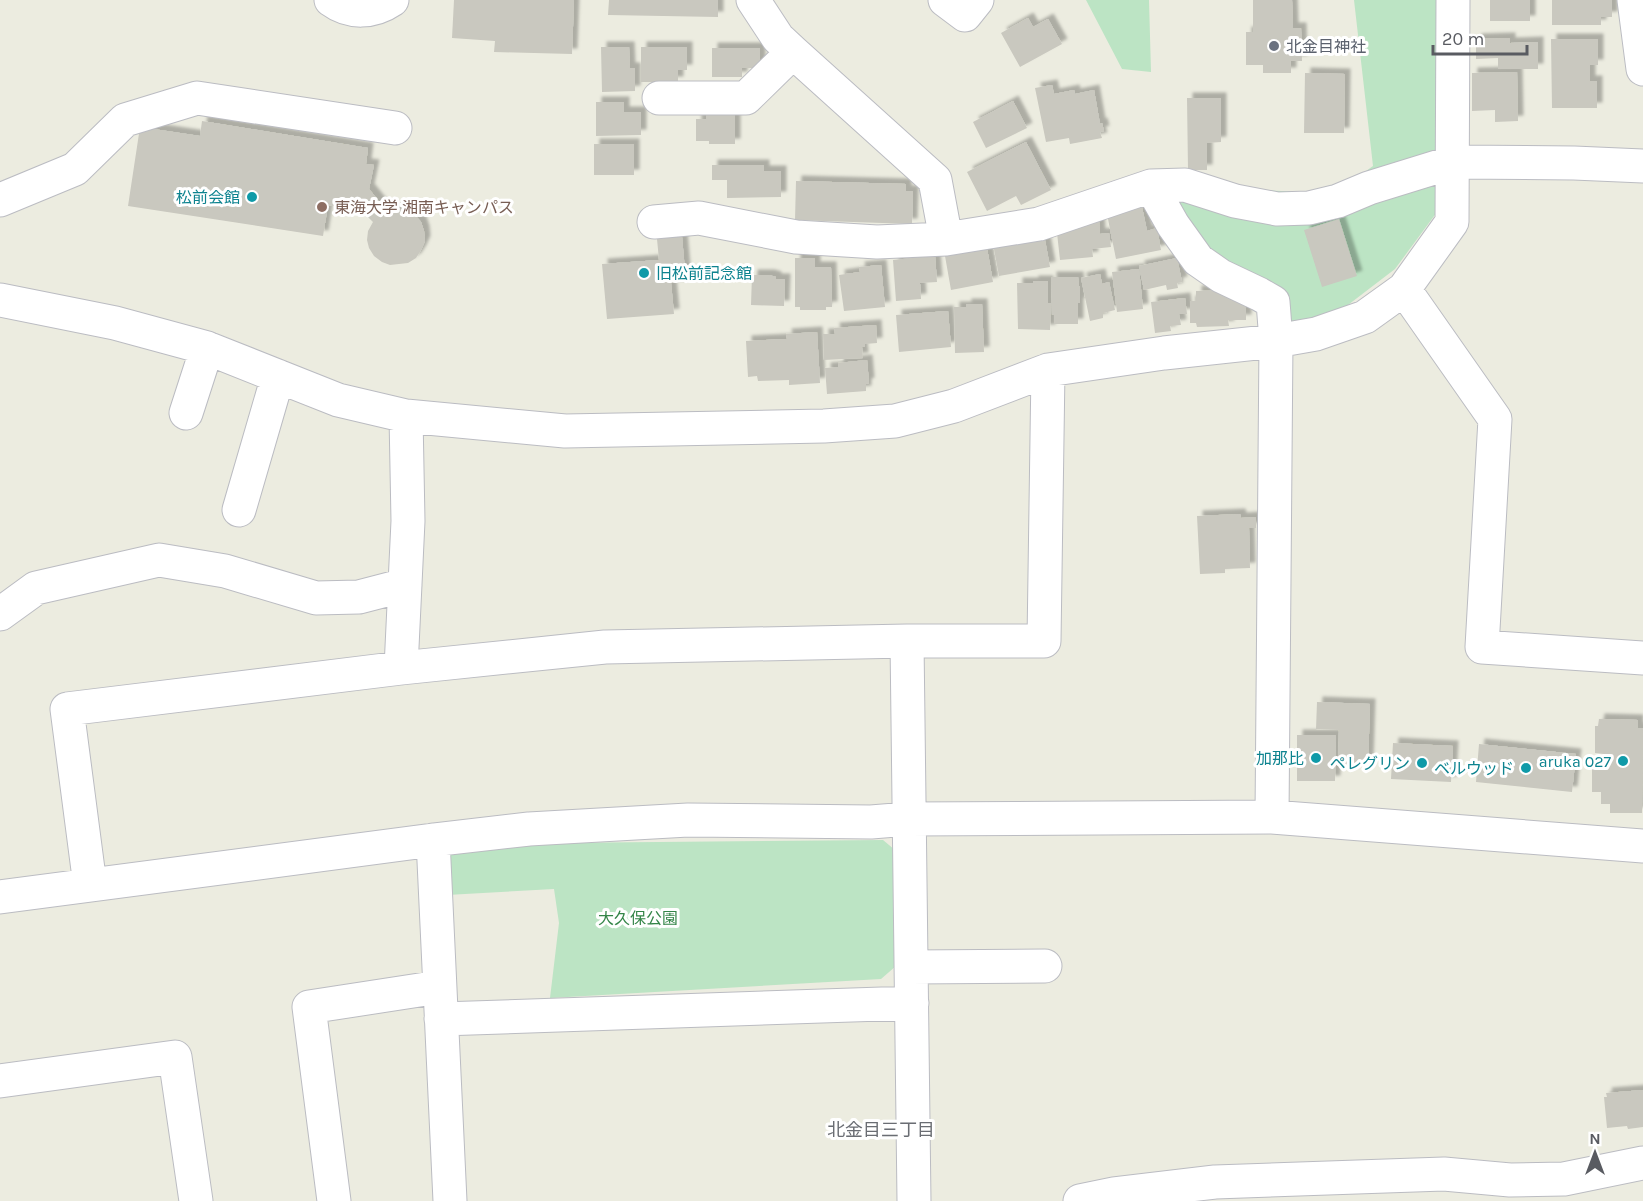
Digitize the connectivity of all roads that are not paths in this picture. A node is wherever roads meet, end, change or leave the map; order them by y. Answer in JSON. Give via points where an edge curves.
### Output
{"nodes":[{"id":1,"x":331,"y":0,"type":"edge"},
{"id":2,"x":392,"y":0,"type":"edge"},
{"id":3,"x":753,"y":0,"type":"edge"},
{"id":4,"x":945,"y":0,"type":"edge"},
{"id":5,"x":977,"y":0,"type":"edge"},
{"id":6,"x":1453,"y":0,"type":"edge"},
{"id":7,"x":1634,"y":0,"type":"edge"},
{"id":8,"x":793,"y":52,"type":"junction"},
{"id":9,"x":1643,"y":69,"type":"edge"},
{"id":10,"x":659,"y":98,"type":"dead end"},
{"id":11,"x":395,"y":128,"type":"dead end"},
{"id":12,"x":1453,"y":162,"type":"junction"},
{"id":13,"x":1643,"y":166,"type":"edge"},
{"id":14,"x":1152,"y":186,"type":"junction"},
{"id":15,"x":0,"y":200,"type":"edge"},
{"id":16,"x":654,"y":222,"type":"dead end"},
{"id":17,"x":946,"y":239,"type":"junction"},
{"id":18,"x":1404,"y":289,"type":"junction"},
{"id":19,"x":0,"y":300,"type":"edge"},
{"id":20,"x":1276,"y":341,"type":"junction"},
{"id":21,"x":207,"y":348,"type":"junction"},
{"id":22,"x":1048,"y":370,"type":"junction"},
{"id":23,"x":278,"y":376,"type":"junction"},
{"id":24,"x":186,"y":413,"type":"dead end"},
{"id":25,"x":406,"y":416,"type":"junction"},
{"id":26,"x":239,"y":510,"type":"dead end"},
{"id":27,"x":405,"y":585,"type":"junction"},
{"id":28,"x":0,"y":614,"type":"edge"},
{"id":29,"x":907,"y":641,"type":"junction"},
{"id":30,"x":1643,"y":658,"type":"edge"},
{"id":31,"x":401,"y":668,"type":"junction"},
{"id":32,"x":1272,"y":817,"type":"junction"},
{"id":33,"x":909,"y":819,"type":"junction"},
{"id":34,"x":433,"y":840,"type":"junction"},
{"id":35,"x":1643,"y":846,"type":"edge"},
{"id":36,"x":90,"y":885,"type":"junction"},
{"id":37,"x":0,"y":897,"type":"edge"},
{"id":38,"x":1045,"y":966,"type":"dead end"},
{"id":39,"x":912,"y":967,"type":"junction"},
{"id":40,"x":439,"y":987,"type":"junction"},
{"id":41,"x":912,"y":1003,"type":"junction"},
{"id":42,"x":441,"y":1019,"type":"junction"},
{"id":43,"x":0,"y":1081,"type":"edge"},
{"id":44,"x":1643,"y":1164,"type":"edge"},
{"id":45,"x":1359,"y":1189,"type":"edge"},
{"id":46,"x":196,"y":1201,"type":"edge"},
{"id":47,"x":334,"y":1201,"type":"edge"},
{"id":48,"x":450,"y":1201,"type":"edge"},
{"id":49,"x":914,"y":1201,"type":"edge"},
{"id":50,"x":1080,"y":1201,"type":"edge"}],
"edges":[{"from":1,"to":2,"type":"street","via":[[350,9],[367,10]]},
{"from":3,"to":8,"type":"street","via":[[778,38]]},
{"from":4,"to":5,"type":"street","via":[[965,15]]},
{"from":6,"to":12,"type":"street"},
{"from":7,"to":9,"type":"street"},
{"from":8,"to":10,"type":"street","via":[[746,98]]},
{"from":8,"to":17,"type":"street","via":[[935,180]]},
{"from":11,"to":15,"type":"street","via":[[197,98],[124,120],[75,169]]},
{"from":12,"to":13,"type":"street"},
{"from":12,"to":14,"type":"street","via":[[1309,208],[1277,208],[1235,201],[1185,185]]},
{"from":12,"to":18,"type":"street","via":[[1452,222]]},
{"from":14,"to":17,"type":"street","via":[[1040,224]]},
{"from":14,"to":20,"type":"street","via":[[1198,260],[1273,302]]},
{"from":16,"to":17,"type":"street","via":[[699,218],[796,237],[877,242]]},
{"from":18,"to":20,"type":"street","via":[[1365,317],[1316,334]]},
{"from":18,"to":30,"type":"street","via":[[1495,419],[1482,647]]},
{"from":19,"to":21,"type":"street","via":[[115,323]]},
{"from":20,"to":22,"type":"street"},
{"from":20,"to":32,"type":"street"},
{"from":21,"to":23,"type":"street"},
{"from":21,"to":24,"type":"street"},
{"from":22,"to":25,"type":"street","via":[[945,409],[895,421],[565,431]]},
{"from":22,"to":29,"type":"street","via":[[1044,641]]},
{"from":23,"to":25,"type":"street","via":[[338,400]]},
{"from":23,"to":26,"type":"street"},
{"from":25,"to":27,"type":"street"},
{"from":27,"to":28,"type":"street","via":[[358,597],[316,598],[225,571],[159,560],[36,588]]},
{"from":27,"to":31,"type":"street"},
{"from":29,"to":31,"type":"street","via":[[604,647]]},
{"from":29,"to":33,"type":"street"},
{"from":31,"to":36,"type":"street","via":[[68,708]]},
{"from":32,"to":33,"type":"street"},
{"from":32,"to":35,"type":"street"},
{"from":33,"to":34,"type":"street","via":[[688,820],[529,829]]},
{"from":33,"to":39,"type":"street"},
{"from":34,"to":36,"type":"street"},
{"from":34,"to":40,"type":"street"},
{"from":36,"to":37,"type":"street"},
{"from":38,"to":39,"type":"street"},
{"from":39,"to":41,"type":"street"},
{"from":40,"to":42,"type":"street"},
{"from":40,"to":47,"type":"street","via":[[309,1007]]},
{"from":41,"to":42,"type":"street"},
{"from":41,"to":49,"type":"street"},
{"from":42,"to":48,"type":"street"},
{"from":43,"to":46,"type":"street","via":[[175,1057]]},
{"from":44,"to":45,"type":"street","via":[[1564,1179],[1510,1180],[1444,1174]]},
{"from":45,"to":50,"type":"street","via":[[1215,1182]]}]}
